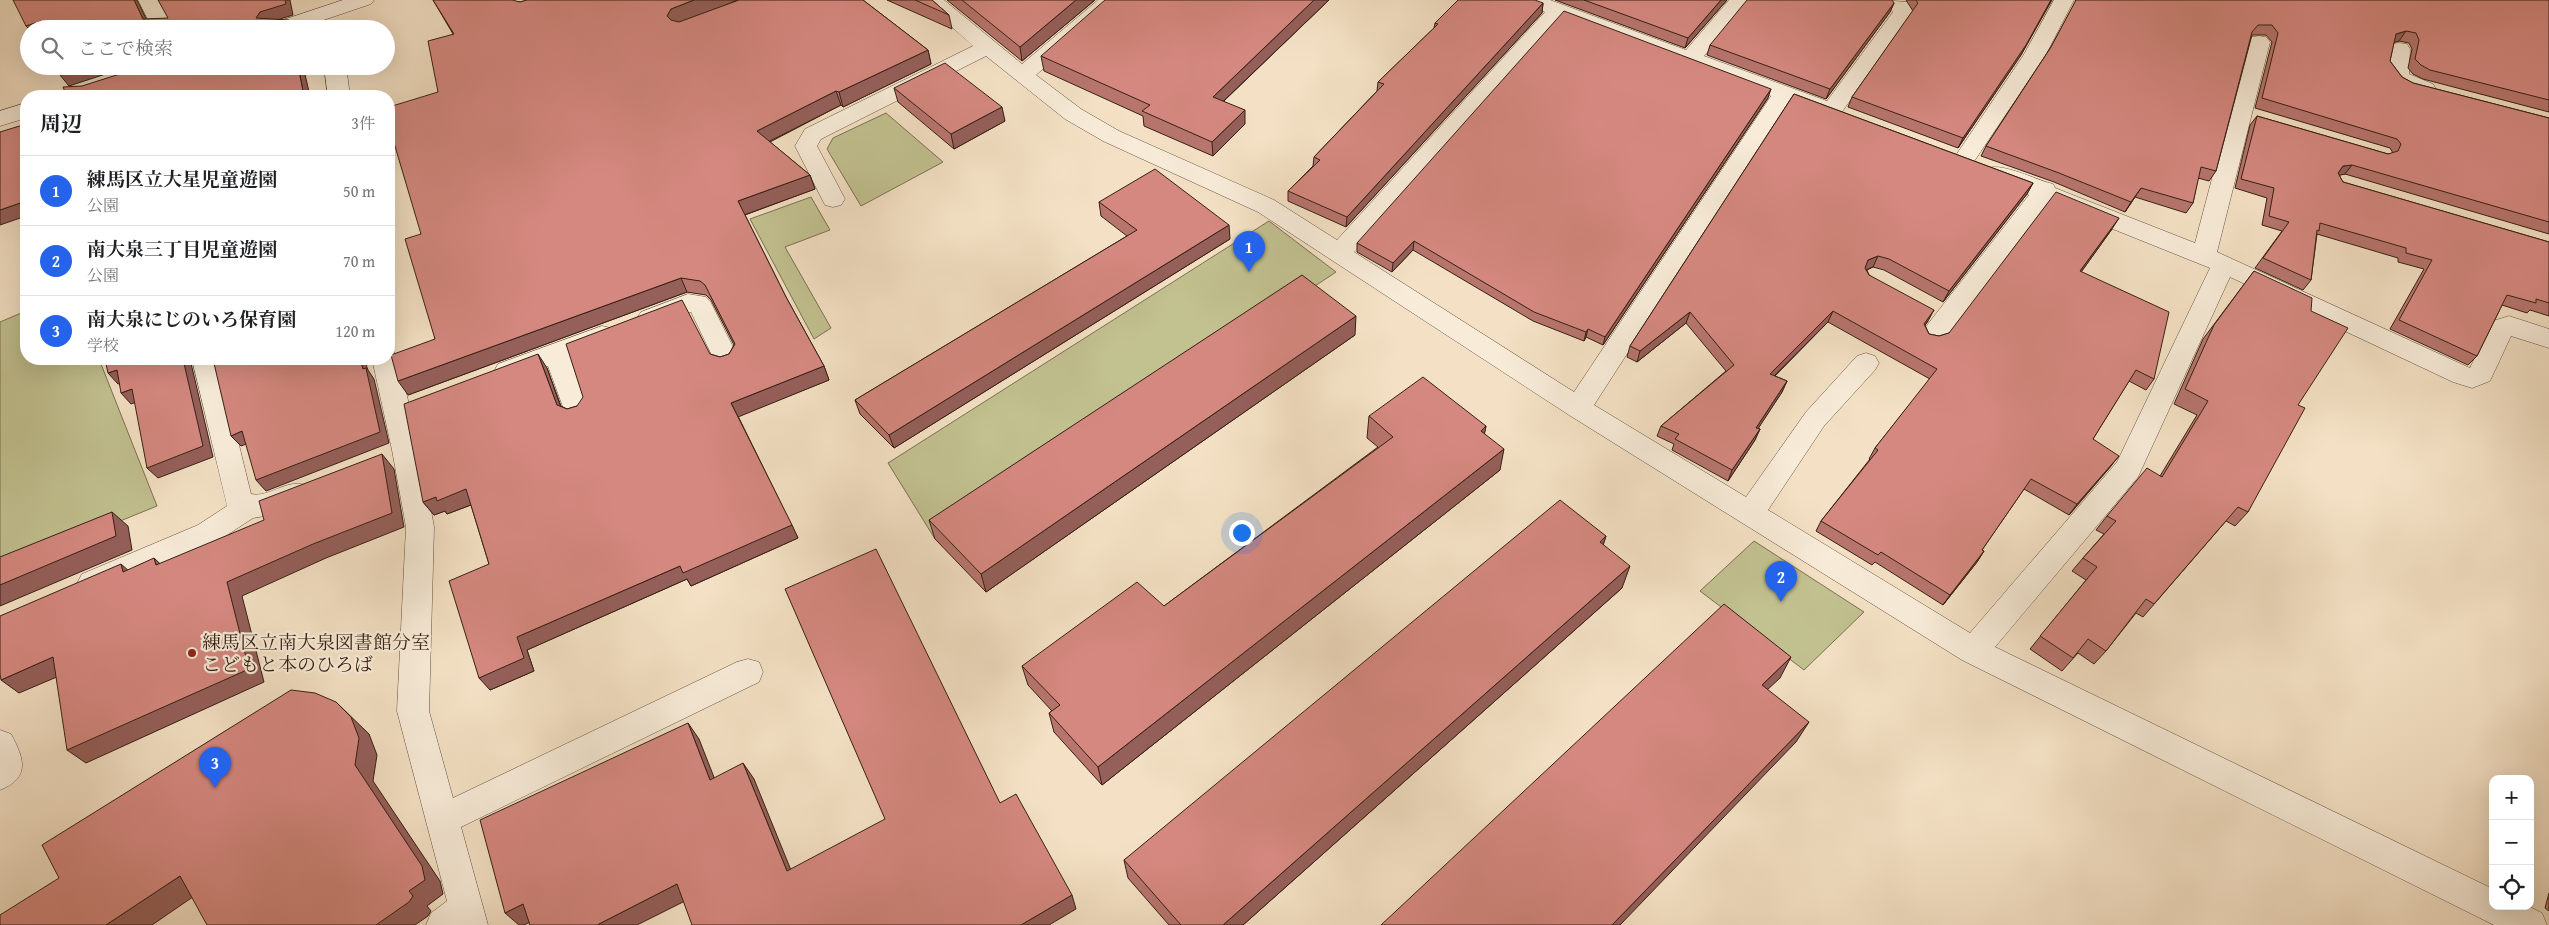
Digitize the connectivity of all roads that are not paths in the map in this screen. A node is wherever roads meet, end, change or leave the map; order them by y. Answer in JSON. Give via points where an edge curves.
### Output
{"nodes":[{"id":1,"x":148,"y":0,"type":"edge"},
{"id":2,"x":364,"y":0,"type":"edge"},
{"id":3,"x":932,"y":0,"type":"edge"},
{"id":4,"x":1110,"y":0,"type":"edge"},
{"id":5,"x":1531,"y":0,"type":"edge"},
{"id":6,"x":1740,"y":0,"type":"edge"},
{"id":7,"x":1890,"y":0,"type":"edge"},
{"id":8,"x":2064,"y":0,"type":"edge"},
{"id":9,"x":1558,"y":10,"type":"junction"},
{"id":10,"x":327,"y":14,"type":"edge"},
{"id":11,"x":159,"y":20,"type":"edge"},
{"id":12,"x":306,"y":20,"type":"edge"},
{"id":13,"x":2259,"y":42,"type":"edge"},
{"id":14,"x":987,"y":47,"type":"junction"},
{"id":15,"x":2399,"y":49,"type":"edge"},
{"id":16,"x":1691,"y":58,"type":"junction"},
{"id":17,"x":336,"y":75,"type":"edge"},
{"id":18,"x":1022,"y":75,"type":"junction"},
{"id":19,"x":338,"y":90,"type":"edge"},
{"id":20,"x":1784,"y":94,"type":"junction"},
{"id":21,"x":2443,"y":94,"type":"edge"},
{"id":22,"x":20,"y":112,"type":"edge"},
{"id":23,"x":0,"y":119,"type":"edge"},
{"id":24,"x":2046,"y":190,"type":"junction"},
{"id":25,"x":833,"y":199,"type":"dead end"},
{"id":26,"x":1339,"y":253,"type":"junction"},
{"id":27,"x":2214,"y":259,"type":"junction"},
{"id":28,"x":1937,"y":320,"type":"dead end"},
{"id":29,"x":2549,"y":339,"type":"edge"},
{"id":30,"x":557,"y":352,"type":"junction"},
{"id":31,"x":726,"y":359,"type":"edge"},
{"id":32,"x":1866,"y":363,"type":"dead end"},
{"id":33,"x":206,"y":365,"type":"edge"},
{"id":34,"x":388,"y":365,"type":"edge"},
{"id":35,"x":486,"y":379,"type":"edge"},
{"id":36,"x":1578,"y":408,"type":"junction"},
{"id":37,"x":576,"y":411,"type":"edge"},
{"id":38,"x":318,"y":484,"type":"edge"},
{"id":39,"x":247,"y":507,"type":"junction"},
{"id":40,"x":1750,"y":514,"type":"junction"},
{"id":41,"x":63,"y":595,"type":"edge"},
{"id":42,"x":1973,"y":651,"type":"junction"},
{"id":43,"x":748,"y":672,"type":"dead end"},
{"id":44,"x":0,"y":744,"type":"edge"},
{"id":45,"x":0,"y":775,"type":"edge"},
{"id":46,"x":443,"y":819,"type":"junction"},
{"id":47,"x":460,"y":919,"type":"edge"},
{"id":48,"x":2530,"y":925,"type":"edge"}],
"edges":[{"from":1,"to":11,"type":"street"},
{"from":2,"to":10,"type":"street"},
{"from":3,"to":14,"type":"street"},
{"from":4,"to":18,"type":"street"},
{"from":5,"to":9,"type":"street"},
{"from":6,"to":16,"type":"street"},
{"from":7,"to":20,"type":"street","via":[[1901,6],[1903,12],[1840,114]]},
{"from":8,"to":24,"type":"street","via":[[2034,56],[1955,157]]},
{"from":9,"to":16,"type":"street"},
{"from":9,"to":26,"type":"street"},
{"from":10,"to":12,"type":"street"},
{"from":13,"to":27,"type":"street","via":[[2250,116]]},
{"from":14,"to":18,"type":"street"},
{"from":14,"to":25,"type":"street","via":[[813,134],[806,146]]},
{"from":15,"to":21,"type":"street","via":[[2395,70],[2399,77],[2414,86]]},
{"from":16,"to":20,"type":"street"},
{"from":17,"to":19,"type":"street"},
{"from":18,"to":26,"type":"street","via":[[1073,114],[1111,136],[1266,206]]},
{"from":20,"to":36,"type":"street"},
{"from":22,"to":23,"type":"street"},
{"from":24,"to":27,"type":"street"},
{"from":24,"to":28,"type":"street"},
{"from":26,"to":36,"type":"street"},
{"from":27,"to":29,"type":"street","via":[[2472,378],[2481,374],[2502,328],[2509,325]]},
{"from":27,"to":42,"type":"street","via":[[2128,469]]},
{"from":30,"to":31,"type":"street","via":[[688,304],[697,304]]},
{"from":30,"to":35,"type":"street"},
{"from":30,"to":37,"type":"street"},
{"from":32,"to":40,"type":"street","via":[[1815,419]]},
{"from":33,"to":39,"type":"street","via":[[238,500]]},
{"from":34,"to":46,"type":"street","via":[[411,407],[393,455],[420,527],[413,711]]},
{"from":36,"to":40,"type":"street"},
{"from":38,"to":39,"type":"street","via":[[265,505]]},
{"from":39,"to":41,"type":"street","via":[[208,533]]},
{"from":40,"to":42,"type":"street"},
{"from":42,"to":48,"type":"street"},
{"from":43,"to":46,"type":"street"},
{"from":44,"to":45,"type":"street","via":[[6,755],[7,767]]},
{"from":46,"to":47,"type":"street"}]}
